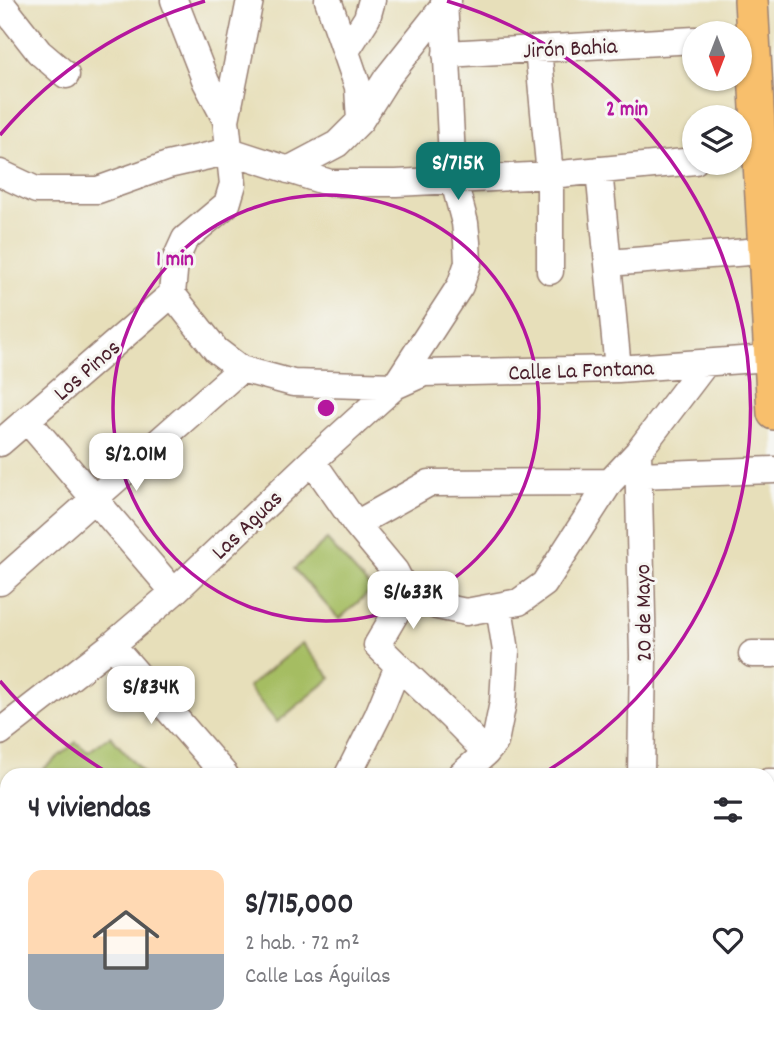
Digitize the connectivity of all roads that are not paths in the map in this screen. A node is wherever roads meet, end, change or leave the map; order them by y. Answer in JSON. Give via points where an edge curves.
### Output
{"nodes":[{"id":1,"x":174,"y":0,"type":"edge"},
{"id":2,"x":250,"y":0,"type":"edge"},
{"id":3,"x":328,"y":0,"type":"edge"},
{"id":4,"x":372,"y":0,"type":"edge"},
{"id":5,"x":751,"y":0,"type":"edge"},
{"id":6,"x":0,"y":2,"type":"edge"},
{"id":7,"x":446,"y":2,"type":"edge"},
{"id":8,"x":756,"y":37,"type":"edge"},
{"id":9,"x":682,"y":41,"type":"edge"},
{"id":10,"x":538,"y":49,"type":"junction"},
{"id":11,"x":346,"y":51,"type":"junction"},
{"id":12,"x":446,"y":54,"type":"junction"},
{"id":13,"x":66,"y":75,"type":"dead end"},
{"id":14,"x":226,"y":120,"type":"junction"},
{"id":15,"x":360,"y":121,"type":"junction"},
{"id":16,"x":230,"y":151,"type":"junction"},
{"id":17,"x":758,"y":156,"type":"edge"},
{"id":18,"x":682,"y":163,"type":"edge"},
{"id":19,"x":288,"y":170,"type":"junction"},
{"id":20,"x":599,"y":170,"type":"junction"},
{"id":21,"x":0,"y":173,"type":"edge"},
{"id":22,"x":550,"y":175,"type":"junction"},
{"id":23,"x":453,"y":178,"type":"junction"},
{"id":24,"x":769,"y":251,"type":"edge"},
{"id":25,"x":608,"y":264,"type":"junction"},
{"id":26,"x":550,"y":271,"type":"dead end"},
{"id":27,"x":172,"y":294,"type":"junction"},
{"id":28,"x":769,"y":358,"type":"junction"},
{"id":29,"x":705,"y":364,"type":"junction"},
{"id":30,"x":241,"y":369,"type":"junction"},
{"id":31,"x":618,"y":369,"type":"junction"},
{"id":32,"x":395,"y":386,"type":"junction"},
{"id":33,"x":774,"y":413,"type":"edge"},
{"id":34,"x":27,"y":420,"type":"junction"},
{"id":35,"x":0,"y":443,"type":"edge"},
{"id":36,"x":312,"y":461,"type":"junction"},
{"id":37,"x":638,"y":463,"type":"junction"},
{"id":38,"x":774,"y":470,"type":"edge"},
{"id":39,"x":610,"y":482,"type":"junction"},
{"id":40,"x":94,"y":498,"type":"junction"},
{"id":41,"x":356,"y":524,"type":"junction"},
{"id":42,"x":0,"y":582,"type":"edge"},
{"id":43,"x":174,"y":592,"type":"junction"},
{"id":44,"x":407,"y":594,"type":"junction"},
{"id":45,"x":499,"y":607,"type":"junction"},
{"id":46,"x":112,"y":645,"type":"junction"},
{"id":47,"x":398,"y":666,"type":"junction"},
{"id":48,"x":0,"y":732,"type":"edge"},
{"id":49,"x":642,"y":740,"type":"junction"},
{"id":50,"x":486,"y":754,"type":"junction"},
{"id":51,"x":219,"y":768,"type":"edge"},
{"id":52,"x":354,"y":768,"type":"edge"},
{"id":53,"x":469,"y":768,"type":"edge"},
{"id":54,"x":632,"y":768,"type":"edge"},
{"id":55,"x":641,"y":768,"type":"edge"}],
"edges":[{"from":1,"to":14,"type":"street"},
{"from":2,"to":14,"type":"street"},
{"from":3,"to":11,"type":"street"},
{"from":4,"to":11,"type":"street","via":[[367,18]]},
{"from":5,"to":8,"type":"main road"},
{"from":6,"to":13,"type":"street","via":[[39,52]]},
{"from":7,"to":12,"type":"street"},
{"from":7,"to":15,"type":"street"},
{"from":8,"to":17,"type":"main road"},
{"from":9,"to":10,"type":"street","name":"Jirón Bahia"},
{"from":10,"to":12,"type":"street","name":"Jirón Bahia"},
{"from":10,"to":22,"type":"street"},
{"from":11,"to":15,"type":"street","via":[[358,87]]},
{"from":12,"to":23,"type":"street"},
{"from":14,"to":16,"type":"street"},
{"from":15,"to":19,"type":"street","via":[[337,144]]},
{"from":16,"to":19,"type":"street"},
{"from":16,"to":21,"type":"street","via":[[168,165],[98,190],[36,190]]},
{"from":16,"to":27,"type":"street","via":[[233,184],[227,204],[185,239],[176,261]]},
{"from":17,"to":24,"type":"main road"},
{"from":18,"to":20,"type":"street"},
{"from":19,"to":23,"type":"street","via":[[330,183]]},
{"from":20,"to":22,"type":"street"},
{"from":20,"to":25,"type":"street"},
{"from":22,"to":23,"type":"street"},
{"from":22,"to":26,"type":"street"},
{"from":23,"to":32,"type":"street","name":"Las Aguas","via":[[465,223],[468,263],[460,286]]},
{"from":24,"to":25,"type":"street"},
{"from":24,"to":28,"type":"main road"},
{"from":25,"to":31,"type":"street"},
{"from":27,"to":30,"type":"street","via":[[216,350]]},
{"from":27,"to":34,"type":"street","name":"Los Pinos"},
{"from":28,"to":29,"type":"street","name":"Calle La Fontana"},
{"from":28,"to":33,"type":"main road"},
{"from":29,"to":31,"type":"street","name":"Calle La Fontana"},
{"from":29,"to":37,"type":"street"},
{"from":30,"to":32,"type":"street","via":[[293,383]]},
{"from":30,"to":40,"type":"street"},
{"from":31,"to":32,"type":"street","name":"Calle La Fontana","via":[[424,373]]},
{"from":32,"to":36,"type":"street","name":"Las Aguas"},
{"from":34,"to":35,"type":"street","name":"Los Pinos"},
{"from":34,"to":40,"type":"street"},
{"from":36,"to":41,"type":"street"},
{"from":36,"to":43,"type":"street","name":"Las Aguas"},
{"from":37,"to":38,"type":"street"},
{"from":37,"to":39,"type":"street"},
{"from":37,"to":49,"type":"street","name":"20 de Mayo"},
{"from":39,"to":41,"type":"street","via":[[429,483]]},
{"from":39,"to":45,"type":"street","via":[[544,584],[519,602]]},
{"from":40,"to":42,"type":"street"},
{"from":40,"to":43,"type":"street"},
{"from":41,"to":44,"type":"street"},
{"from":43,"to":46,"type":"street","name":"Las Aguas"},
{"from":44,"to":45,"type":"street","via":[[466,612]]},
{"from":44,"to":47,"type":"street","via":[[377,645]]},
{"from":45,"to":50,"type":"street","via":[[506,651],[503,702],[495,742]]},
{"from":46,"to":48,"type":"street","name":"Las Aguas"},
{"from":46,"to":51,"type":"street"},
{"from":47,"to":50,"type":"street"},
{"from":47,"to":52,"type":"street"},
{"from":49,"to":54,"type":"street"},
{"from":49,"to":55,"type":"street","name":"20 de Mayo"},
{"from":50,"to":53,"type":"street"}]}
